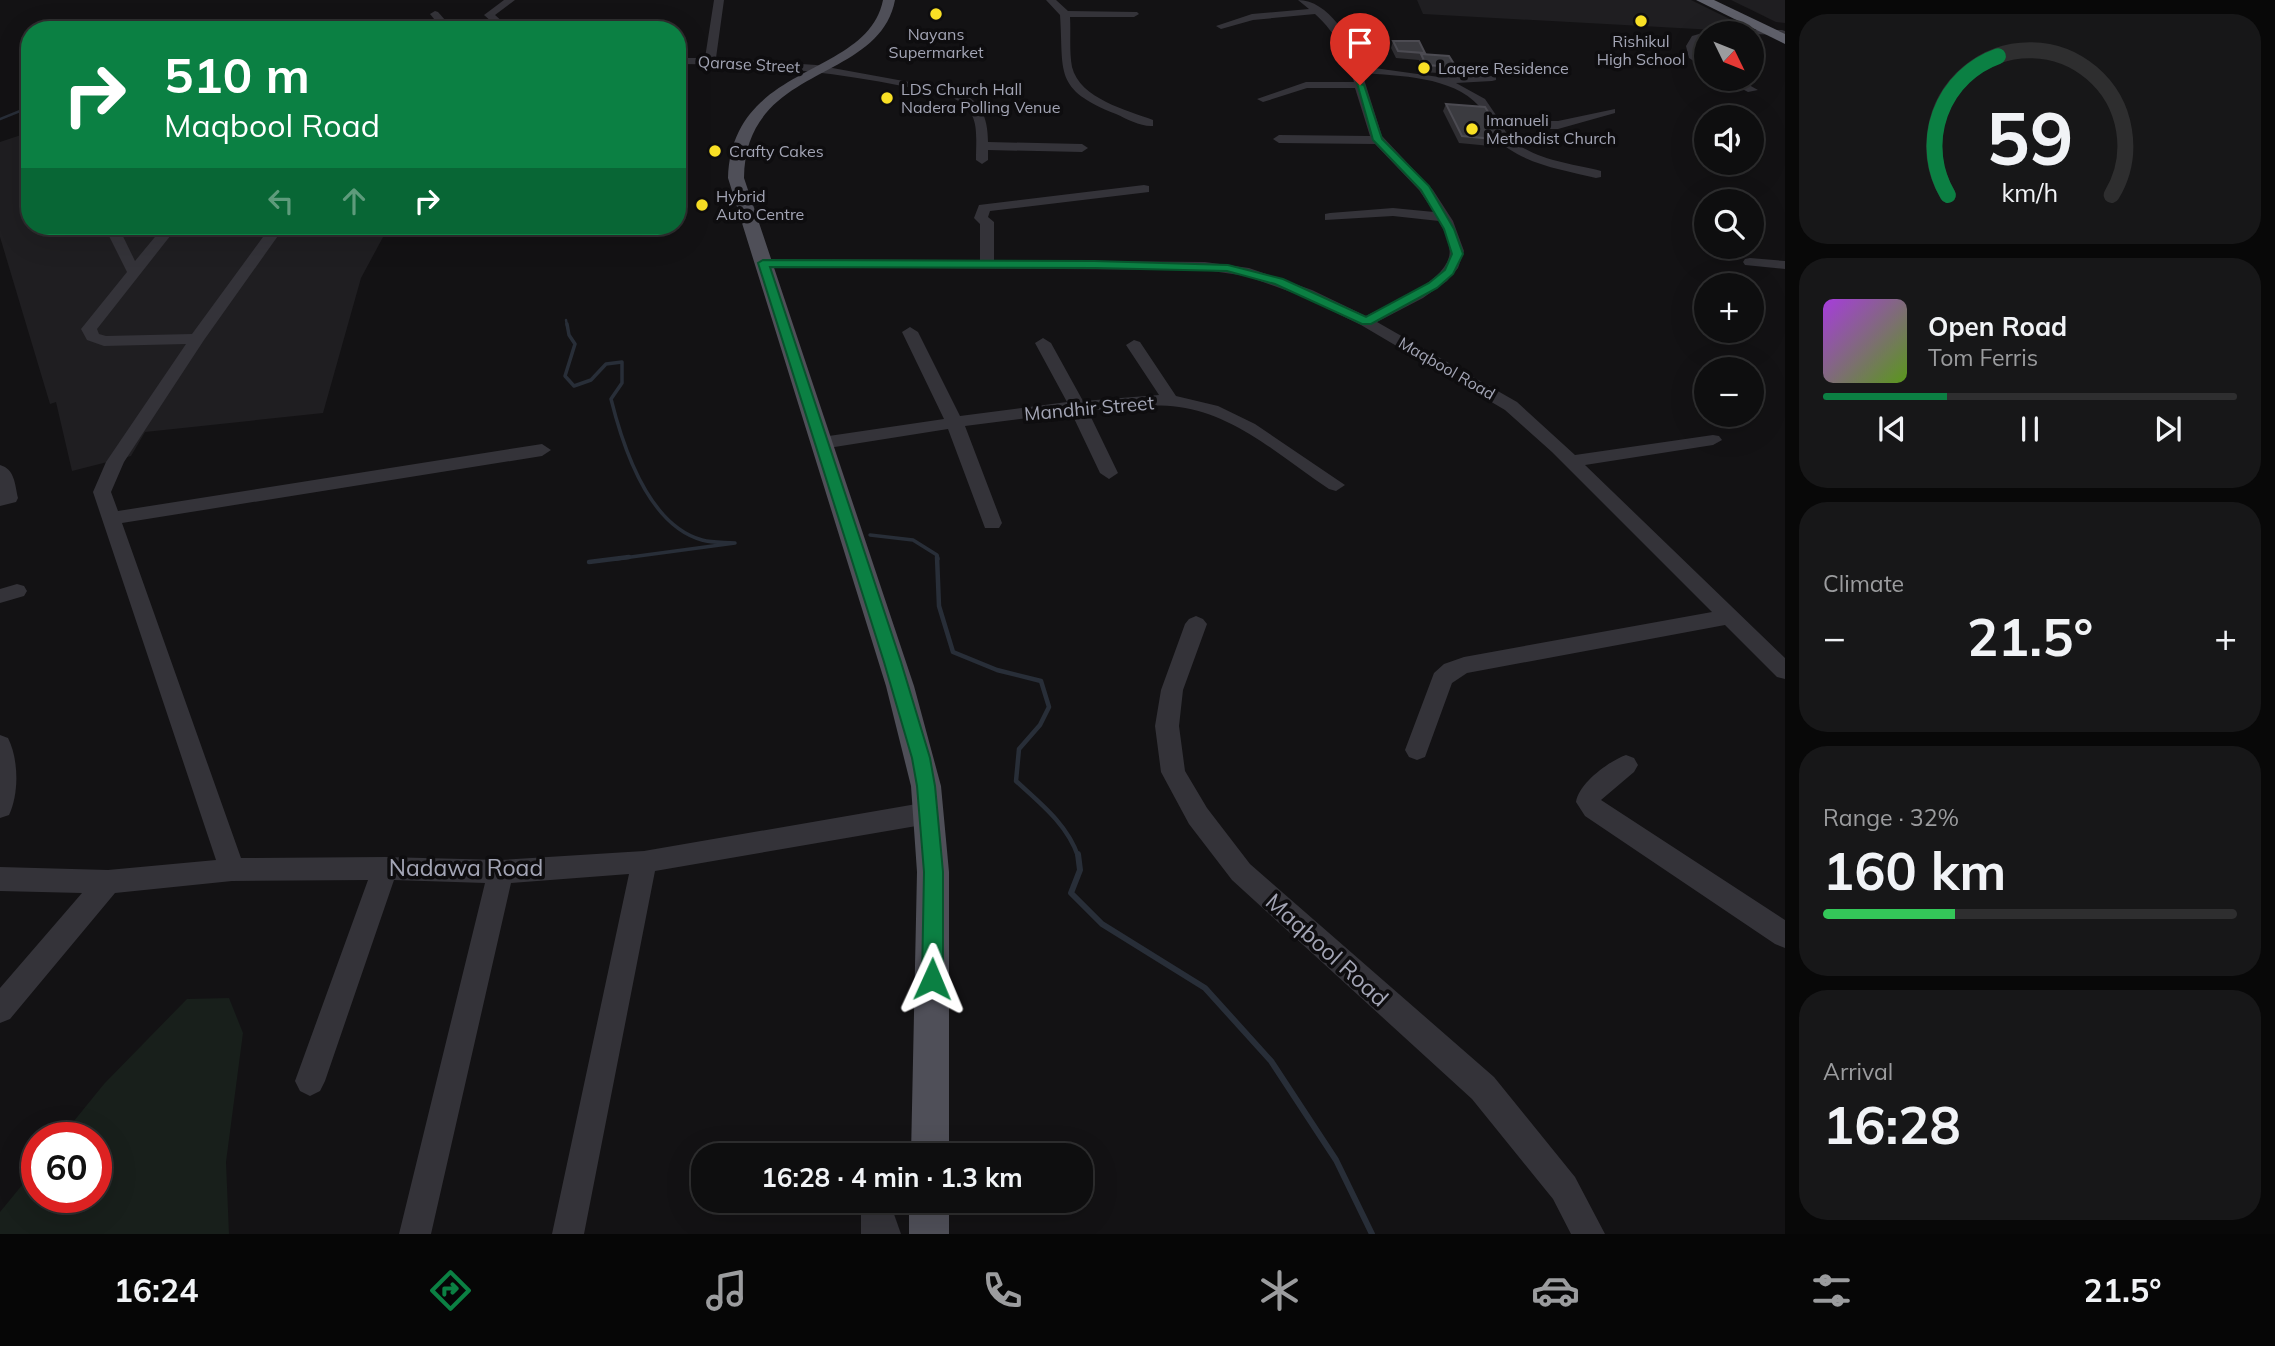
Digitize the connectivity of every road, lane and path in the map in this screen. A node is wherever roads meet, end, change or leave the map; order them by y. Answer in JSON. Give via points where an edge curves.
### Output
{"nodes":[{"id":1,"x":510,"y":0,"type":"edge"},
{"id":2,"x":719,"y":0,"type":"edge"},
{"id":3,"x":889,"y":0,"type":"edge"},
{"id":4,"x":1051,"y":0,"type":"edge"},
{"id":5,"x":1303,"y":0,"type":"edge"},
{"id":6,"x":1703,"y":0,"type":"edge"},
{"id":7,"x":1715,"y":0,"type":"edge"},
{"id":8,"x":1319,"y":11,"type":"junction"},
{"id":9,"x":435,"y":14,"type":"dead end"},
{"id":10,"x":1065,"y":14,"type":"junction"},
{"id":11,"x":1134,"y":14,"type":"dead end"},
{"id":12,"x":441,"y":21,"type":"edge"},
{"id":13,"x":496,"y":21,"type":"edge"},
{"id":14,"x":1221,"y":26,"type":"dead end"},
{"id":15,"x":1780,"y":35,"type":"edge"},
{"id":16,"x":1694,"y":41,"type":"edge"},
{"id":17,"x":1694,"y":57,"type":"edge"},
{"id":18,"x":686,"y":61,"type":"edge"},
{"id":19,"x":710,"y":61,"type":"junction"},
{"id":20,"x":820,"y":68,"type":"junction"},
{"id":21,"x":1358,"y":69,"type":"junction"},
{"id":22,"x":1492,"y":78,"type":"dead end"},
{"id":23,"x":1439,"y":80,"type":"junction"},
{"id":24,"x":1360,"y":85,"type":"junction"},
{"id":25,"x":1263,"y":99,"type":"dead end"},
{"id":26,"x":1611,"y":111,"type":"dead end"},
{"id":27,"x":1149,"y":123,"type":"dead end"},
{"id":28,"x":1498,"y":125,"type":"junction"},
{"id":29,"x":1279,"y":139,"type":"dead end"},
{"id":30,"x":1377,"y":140,"type":"junction"},
{"id":31,"x":982,"y":146,"type":"junction"},
{"id":32,"x":1082,"y":148,"type":"dead end"},
{"id":33,"x":982,"y":160,"type":"dead end"},
{"id":34,"x":1596,"y":174,"type":"dead end"},
{"id":35,"x":1144,"y":189,"type":"dead end"},
{"id":36,"x":1330,"y":217,"type":"dead end"},
{"id":37,"x":1442,"y":217,"type":"junction"},
{"id":38,"x":115,"y":235,"type":"edge"},
{"id":39,"x":163,"y":235,"type":"edge"},
{"id":40,"x":272,"y":235,"type":"edge"},
{"id":41,"x":1750,"y":262,"type":"dead end"},
{"id":42,"x":763,"y":263,"type":"junction"},
{"id":43,"x":987,"y":264,"type":"junction"},
{"id":44,"x":1785,"y":265,"type":"edge"},
{"id":45,"x":133,"y":271,"type":"junction"},
{"id":46,"x":1366,"y":322,"type":"junction"},
{"id":47,"x":910,"y":332,"type":"dead end"},
{"id":48,"x":197,"y":339,"type":"junction"},
{"id":49,"x":1043,"y":343,"type":"dead end"},
{"id":50,"x":1134,"y":345,"type":"dead end"},
{"id":51,"x":1171,"y":401,"type":"junction"},
{"id":52,"x":1077,"y":406,"type":"junction"},
{"id":53,"x":955,"y":423,"type":"junction"},
{"id":54,"x":1713,"y":440,"type":"dead end"},
{"id":55,"x":822,"y":443,"type":"junction"},
{"id":56,"x":542,"y":450,"type":"dead end"},
{"id":57,"x":1572,"y":461,"type":"junction"},
{"id":58,"x":0,"y":471,"type":"edge"},
{"id":59,"x":1109,"y":473,"type":"dead end"},
{"id":60,"x":1336,"y":485,"type":"dead end"},
{"id":61,"x":0,"y":500,"type":"edge"},
{"id":62,"x":110,"y":519,"type":"junction"},
{"id":63,"x":992,"y":523,"type":"dead end"},
{"id":64,"x":1728,"y":617,"type":"junction"},
{"id":65,"x":1196,"y":624,"type":"dead end"},
{"id":66,"x":1785,"y":671,"type":"edge"},
{"id":67,"x":0,"y":745,"type":"edge"},
{"id":68,"x":1417,"y":750,"type":"dead end"},
{"id":69,"x":1626,"y":765,"type":"dead end"},
{"id":70,"x":0,"y":808,"type":"edge"},
{"id":71,"x":928,"y":813,"type":"junction"},
{"id":72,"x":644,"y":862,"type":"junction"},
{"id":73,"x":385,"y":868,"type":"junction"},
{"id":74,"x":232,"y":870,"type":"junction"},
{"id":75,"x":501,"y":872,"type":"junction"},
{"id":76,"x":0,"y":879,"type":"edge"},
{"id":77,"x":108,"y":882,"type":"junction"},
{"id":78,"x":1785,"y":935,"type":"edge"},
{"id":79,"x":0,"y":1009,"type":"edge"},
{"id":80,"x":310,"y":1081,"type":"dead end"},
{"id":81,"x":930,"y":1143,"type":"edge"},
{"id":82,"x":929,"y":1213,"type":"edge"},
{"id":83,"x":415,"y":1234,"type":"edge"},
{"id":84,"x":568,"y":1234,"type":"edge"},
{"id":85,"x":877,"y":1234,"type":"edge"},
{"id":86,"x":886,"y":1234,"type":"edge"},
{"id":87,"x":929,"y":1234,"type":"edge"},
{"id":88,"x":1589,"y":1234,"type":"edge"}],
"edges":[{"from":1,"to":13,"type":"street","via":[[489,15]]},
{"from":2,"to":19,"type":"street"},
{"from":3,"to":20,"type":"main road","via":[[887,16],[875,31]]},
{"from":4,"to":10,"type":"street"},
{"from":5,"to":8,"type":"street"},
{"from":6,"to":15,"type":"highway"},
{"from":7,"to":15,"type":"highway"},
{"from":8,"to":14,"type":"street","via":[[1252,17]]},
{"from":8,"to":21,"type":"street","via":[[1343,34]]},
{"from":9,"to":12,"type":"street"},
{"from":10,"to":11,"type":"street"},
{"from":10,"to":27,"type":"street","via":[[1067,69],[1073,84],[1094,99]]},
{"from":16,"to":17,"type":"street","via":[[1690,46]]},
{"from":18,"to":19,"type":"street","name":"Qarase Street"},
{"from":19,"to":20,"type":"street","name":"Qarase Street"},
{"from":20,"to":31,"type":"street","name":"Qarase Street","via":[[964,97],[979,110]]},
{"from":20,"to":42,"type":"main road","via":[[768,102],[750,123],[736,157],[736,178]]},
{"from":21,"to":23,"type":"street"},
{"from":21,"to":24,"type":"street"},
{"from":22,"to":23,"type":"street"},
{"from":23,"to":28,"type":"street","via":[[1476,97]]},
{"from":24,"to":25,"type":"street","via":[[1306,85]]},
{"from":24,"to":30,"type":"street"},
{"from":26,"to":28,"type":"street","via":[[1558,125]]},
{"from":28,"to":34,"type":"street","via":[[1506,141],[1524,152]]},
{"from":29,"to":30,"type":"street"},
{"from":30,"to":37,"type":"street","via":[[1425,188]]},
{"from":31,"to":32,"type":"street"},
{"from":31,"to":33,"type":"street","name":"Qarase Street"},
{"from":35,"to":43,"type":"street","via":[[996,206],[997,214],[986,222]]},
{"from":36,"to":37,"type":"street","via":[[1393,212]]},
{"from":37,"to":46,"type":"street","via":[[1458,254],[1450,272]]},
{"from":38,"to":45,"type":"street"},
{"from":39,"to":45,"type":"street"},
{"from":40,"to":48,"type":"street"},
{"from":41,"to":44,"type":"street"},
{"from":42,"to":43,"type":"street","name":"Maqbool Road"},
{"from":42,"to":55,"type":"main road"},
{"from":43,"to":46,"type":"street","name":"Maqbool Road","via":[[1228,268],[1279,281]]},
{"from":45,"to":48,"type":"street","via":[[89,329],[93,337],[104,341]]},
{"from":46,"to":57,"type":"street","name":"Maqbool Road","via":[[1511,406]]},
{"from":47,"to":53,"type":"street"},
{"from":48,"to":62,"type":"street","via":[[115,462],[102,492]]},
{"from":49,"to":52,"type":"street"},
{"from":50,"to":51,"type":"street"},
{"from":51,"to":52,"type":"street","name":"Mandhir Street"},
{"from":51,"to":60,"type":"street","name":"Mandhir Street","via":[[1215,411]]},
{"from":52,"to":53,"type":"street","name":"Mandhir Street"},
{"from":52,"to":59,"type":"street"},
{"from":53,"to":55,"type":"street","name":"Mandhir Street"},
{"from":53,"to":63,"type":"street"},
{"from":54,"to":57,"type":"street"},
{"from":55,"to":71,"type":"main road","via":[[904,698],[921,758]]},
{"from":56,"to":62,"type":"street"},
{"from":57,"to":64,"type":"street","name":"Maqbool Road"},
{"from":58,"to":61,"type":"street","via":[[9,498]]},
{"from":62,"to":74,"type":"street"},
{"from":64,"to":66,"type":"street","name":"Maqbool Road"},
{"from":64,"to":68,"type":"street","via":[[1452,670],[1442,680]]},
{"from":65,"to":88,"type":"street","name":"Maqbool Road","via":[[1172,690],[1167,726],[1173,772],[1198,816],[1241,872],[1482,1088],[1564,1188]]},
{"from":67,"to":70,"type":"street","via":[[5,781]]},
{"from":69,"to":78,"type":"street","via":[[1588,796],[1594,809]]},
{"from":71,"to":72,"type":"street","name":"Nadawa Road"},
{"from":71,"to":81,"type":"main road","via":[[933,872]]},
{"from":72,"to":75,"type":"street","name":"Nadawa Road"},
{"from":72,"to":84,"type":"street"},
{"from":73,"to":74,"type":"street","name":"Nadawa Road"},
{"from":73,"to":75,"type":"street","name":"Nadawa Road"},
{"from":73,"to":80,"type":"street"},
{"from":74,"to":77,"type":"street","name":"Nadawa Road"},
{"from":75,"to":83,"type":"street"},
{"from":76,"to":77,"type":"street","name":"Nadawa Road"},
{"from":77,"to":79,"type":"street"},
{"from":82,"to":87,"type":"main road"},
{"from":85,"to":86,"type":"street","via":[[877,1209]]}]}
